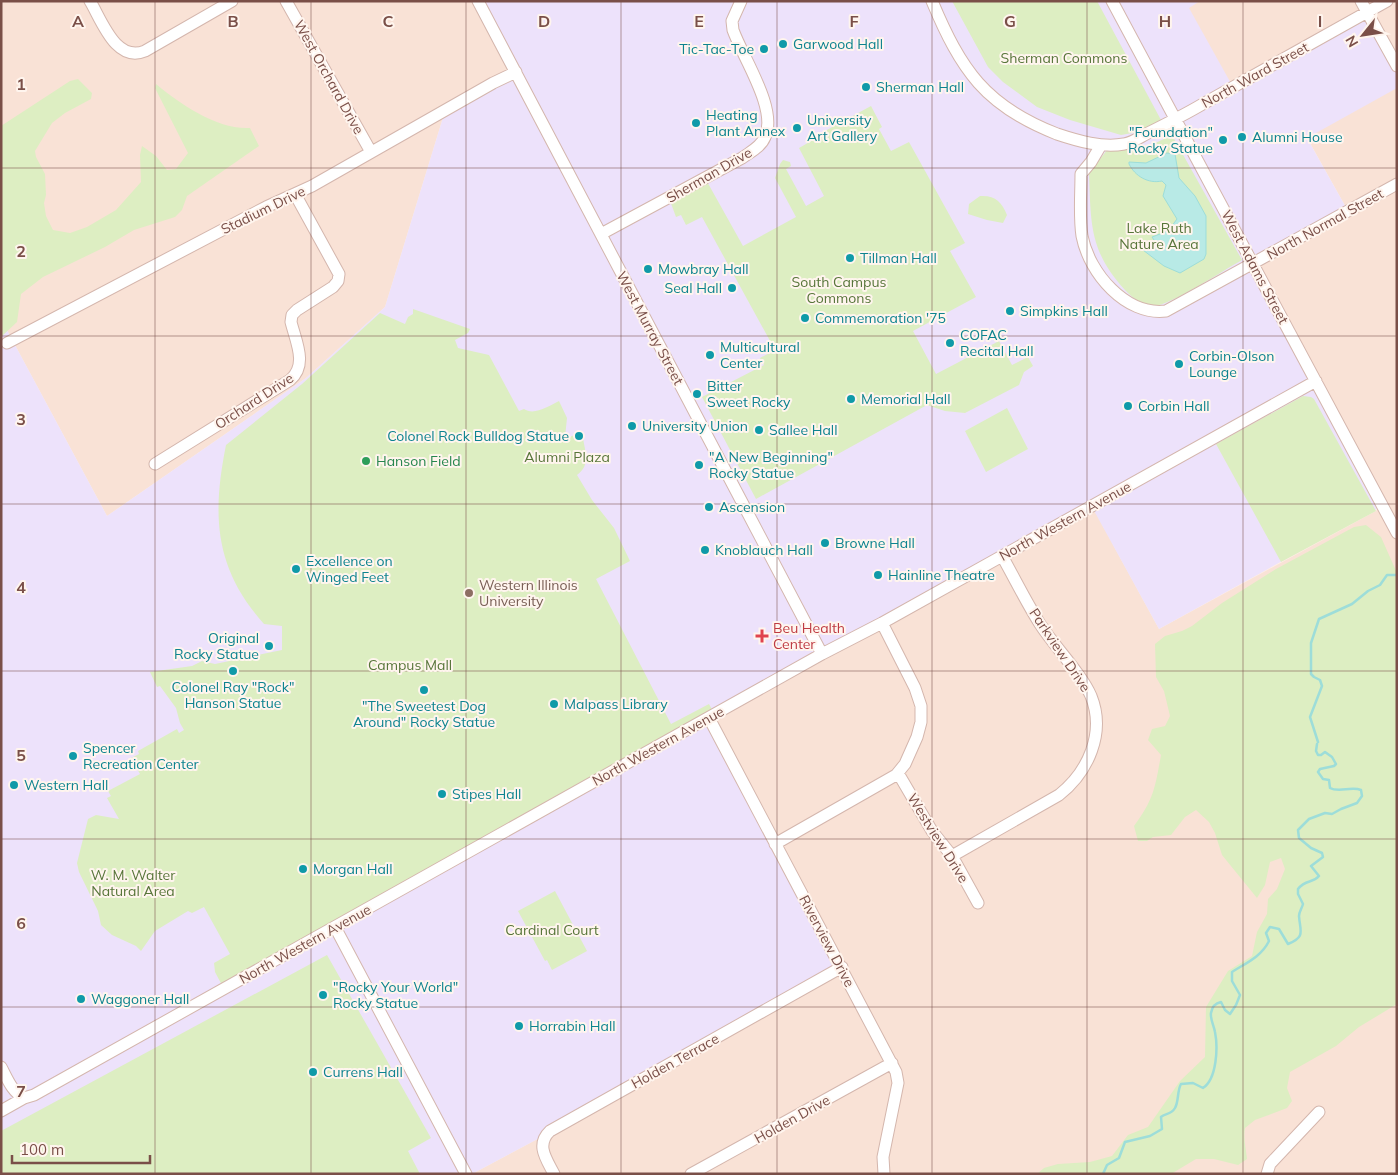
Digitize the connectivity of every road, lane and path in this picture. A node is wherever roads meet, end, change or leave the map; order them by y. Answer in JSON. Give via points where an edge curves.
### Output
{"nodes":[{"id":1,"x":90,"y":1,"type":"edge"},
{"id":2,"x":232,"y":1,"type":"edge"},
{"id":3,"x":286,"y":1,"type":"edge"},
{"id":4,"x":478,"y":1,"type":"edge"},
{"id":5,"x":741,"y":1,"type":"edge"},
{"id":6,"x":932,"y":1,"type":"edge"},
{"id":7,"x":1112,"y":1,"type":"edge"},
{"id":8,"x":1361,"y":1,"type":"edge"},
{"id":9,"x":1387,"y":1,"type":"edge"},
{"id":10,"x":1367,"y":12,"type":"junction"},
{"id":11,"x":1397,"y":66,"type":"edge"},
{"id":12,"x":516,"y":72,"type":"junction"},
{"id":13,"x":1175,"y":120,"type":"junction"},
{"id":14,"x":1101,"y":145,"type":"junction"},
{"id":15,"x":371,"y":152,"type":"junction"},
{"id":16,"x":1397,"y":184,"type":"edge"},
{"id":17,"x":295,"y":194,"type":"junction"},
{"id":18,"x":601,"y":234,"type":"junction"},
{"id":19,"x":1254,"y":264,"type":"junction"},
{"id":20,"x":7,"y":343,"type":"dead end"},
{"id":21,"x":1316,"y":381,"type":"junction"},
{"id":22,"x":155,"y":464,"type":"dead end"},
{"id":23,"x":1397,"y":533,"type":"edge"},
{"id":24,"x":1002,"y":556,"type":"junction"},
{"id":25,"x":882,"y":623,"type":"junction"},
{"id":26,"x":822,"y":654,"type":"junction"},
{"id":27,"x":709,"y":718,"type":"junction"},
{"id":28,"x":898,"y":773,"type":"junction"},
{"id":29,"x":775,"y":844,"type":"junction"},
{"id":30,"x":952,"y":856,"type":"junction"},
{"id":31,"x":978,"y":903,"type":"dead end"},
{"id":32,"x":335,"y":927,"type":"junction"},
{"id":33,"x":842,"y":967,"type":"junction"},
{"id":34,"x":892,"y":1063,"type":"junction"},
{"id":35,"x":1,"y":1067,"type":"edge"},
{"id":36,"x":24,"y":1098,"type":"junction"},
{"id":37,"x":1,"y":1111,"type":"edge"},
{"id":38,"x":1320,"y":1112,"type":"dead end"},
{"id":39,"x":466,"y":1174,"type":"edge"},
{"id":40,"x":554,"y":1174,"type":"edge"},
{"id":41,"x":691,"y":1174,"type":"edge"},
{"id":42,"x":884,"y":1174,"type":"edge"},
{"id":43,"x":1267,"y":1174,"type":"edge"}],
"edges":[{"from":1,"to":2,"type":"street","via":[[113,41],[134,54],[145,51]]},
{"from":3,"to":15,"type":"street","name":"West Orchard Drive"},
{"from":4,"to":12,"type":"street","name":"West Murray Street"},
{"from":5,"to":18,"type":"street","name":"Sherman Drive","via":[[732,21],[733,30],[766,107],[765,137],[742,158]]},
{"from":6,"to":14,"type":"street","name":"North Ward Street","via":[[964,66],[995,101],[1019,117],[1050,131],[1073,140]]},
{"from":7,"to":13,"type":"street","name":"West Adams Street"},
{"from":8,"to":10,"type":"street"},
{"from":9,"to":10,"type":"street","name":"North Ward Street"},
{"from":10,"to":11,"type":"street"},
{"from":10,"to":13,"type":"street","name":"North Ward Street"},
{"from":12,"to":15,"type":"street","name":"Stadium Drive"},
{"from":12,"to":18,"type":"street","name":"West Murray Street"},
{"from":13,"to":14,"type":"street","name":"North Ward Street","via":[[1129,143]]},
{"from":13,"to":19,"type":"street","name":"West Adams Street"},
{"from":14,"to":19,"type":"street","name":"North Normal Street","via":[[1081,174],[1082,236],[1102,278],[1124,298],[1142,310],[1166,311]]},
{"from":15,"to":17,"type":"street","name":"Stadium Drive"},
{"from":16,"to":19,"type":"street","name":"North Normal Street"},
{"from":17,"to":20,"type":"street","name":"Stadium Drive"},
{"from":17,"to":22,"type":"street","name":"Orchard Drive","via":[[338,274],[334,287],[292,315],[301,362],[297,372],[290,380]]},
{"from":18,"to":26,"type":"street","name":"West Murray Street"},
{"from":19,"to":21,"type":"street","name":"West Adams Street"},
{"from":21,"to":23,"type":"street","name":"West Adams Street"},
{"from":21,"to":24,"type":"street","name":"North Western Avenue"},
{"from":24,"to":25,"type":"street","name":"North Western Avenue"},
{"from":24,"to":30,"type":"street","name":"Parkview Drive","via":[[1040,623],[1091,695],[1096,720],[1094,744],[1084,768],[1064,791]]},
{"from":25,"to":26,"type":"street","name":"North Western Avenue"},
{"from":25,"to":28,"type":"street","via":[[921,706],[917,737]]},
{"from":26,"to":27,"type":"street","name":"North Western Avenue"},
{"from":27,"to":29,"type":"street","name":"Riverview Drive"},
{"from":27,"to":32,"type":"street","name":"North Western Avenue"},
{"from":28,"to":29,"type":"street"},
{"from":28,"to":30,"type":"street","name":"Westview Drive","via":[[932,831]]},
{"from":29,"to":33,"type":"street","name":"Riverview Drive"},
{"from":30,"to":31,"type":"street","name":"Westview Drive"},
{"from":32,"to":36,"type":"street","name":"North Western Avenue"},
{"from":32,"to":39,"type":"street"},
{"from":33,"to":34,"type":"street","name":"Riverview Drive"},
{"from":33,"to":40,"type":"street","name":"Holden Terrace","via":[[550,1131],[544,1137],[542,1149]]},
{"from":34,"to":41,"type":"street","name":"Holden Drive"},
{"from":34,"to":42,"type":"street","name":"Riverview Drive","via":[[898,1083],[883,1157]]},
{"from":35,"to":36,"type":"street","via":[[12,1088]]},
{"from":36,"to":37,"type":"street","name":"North Western Avenue"},
{"from":38,"to":43,"type":"street","via":[[1270,1164]]}]}
